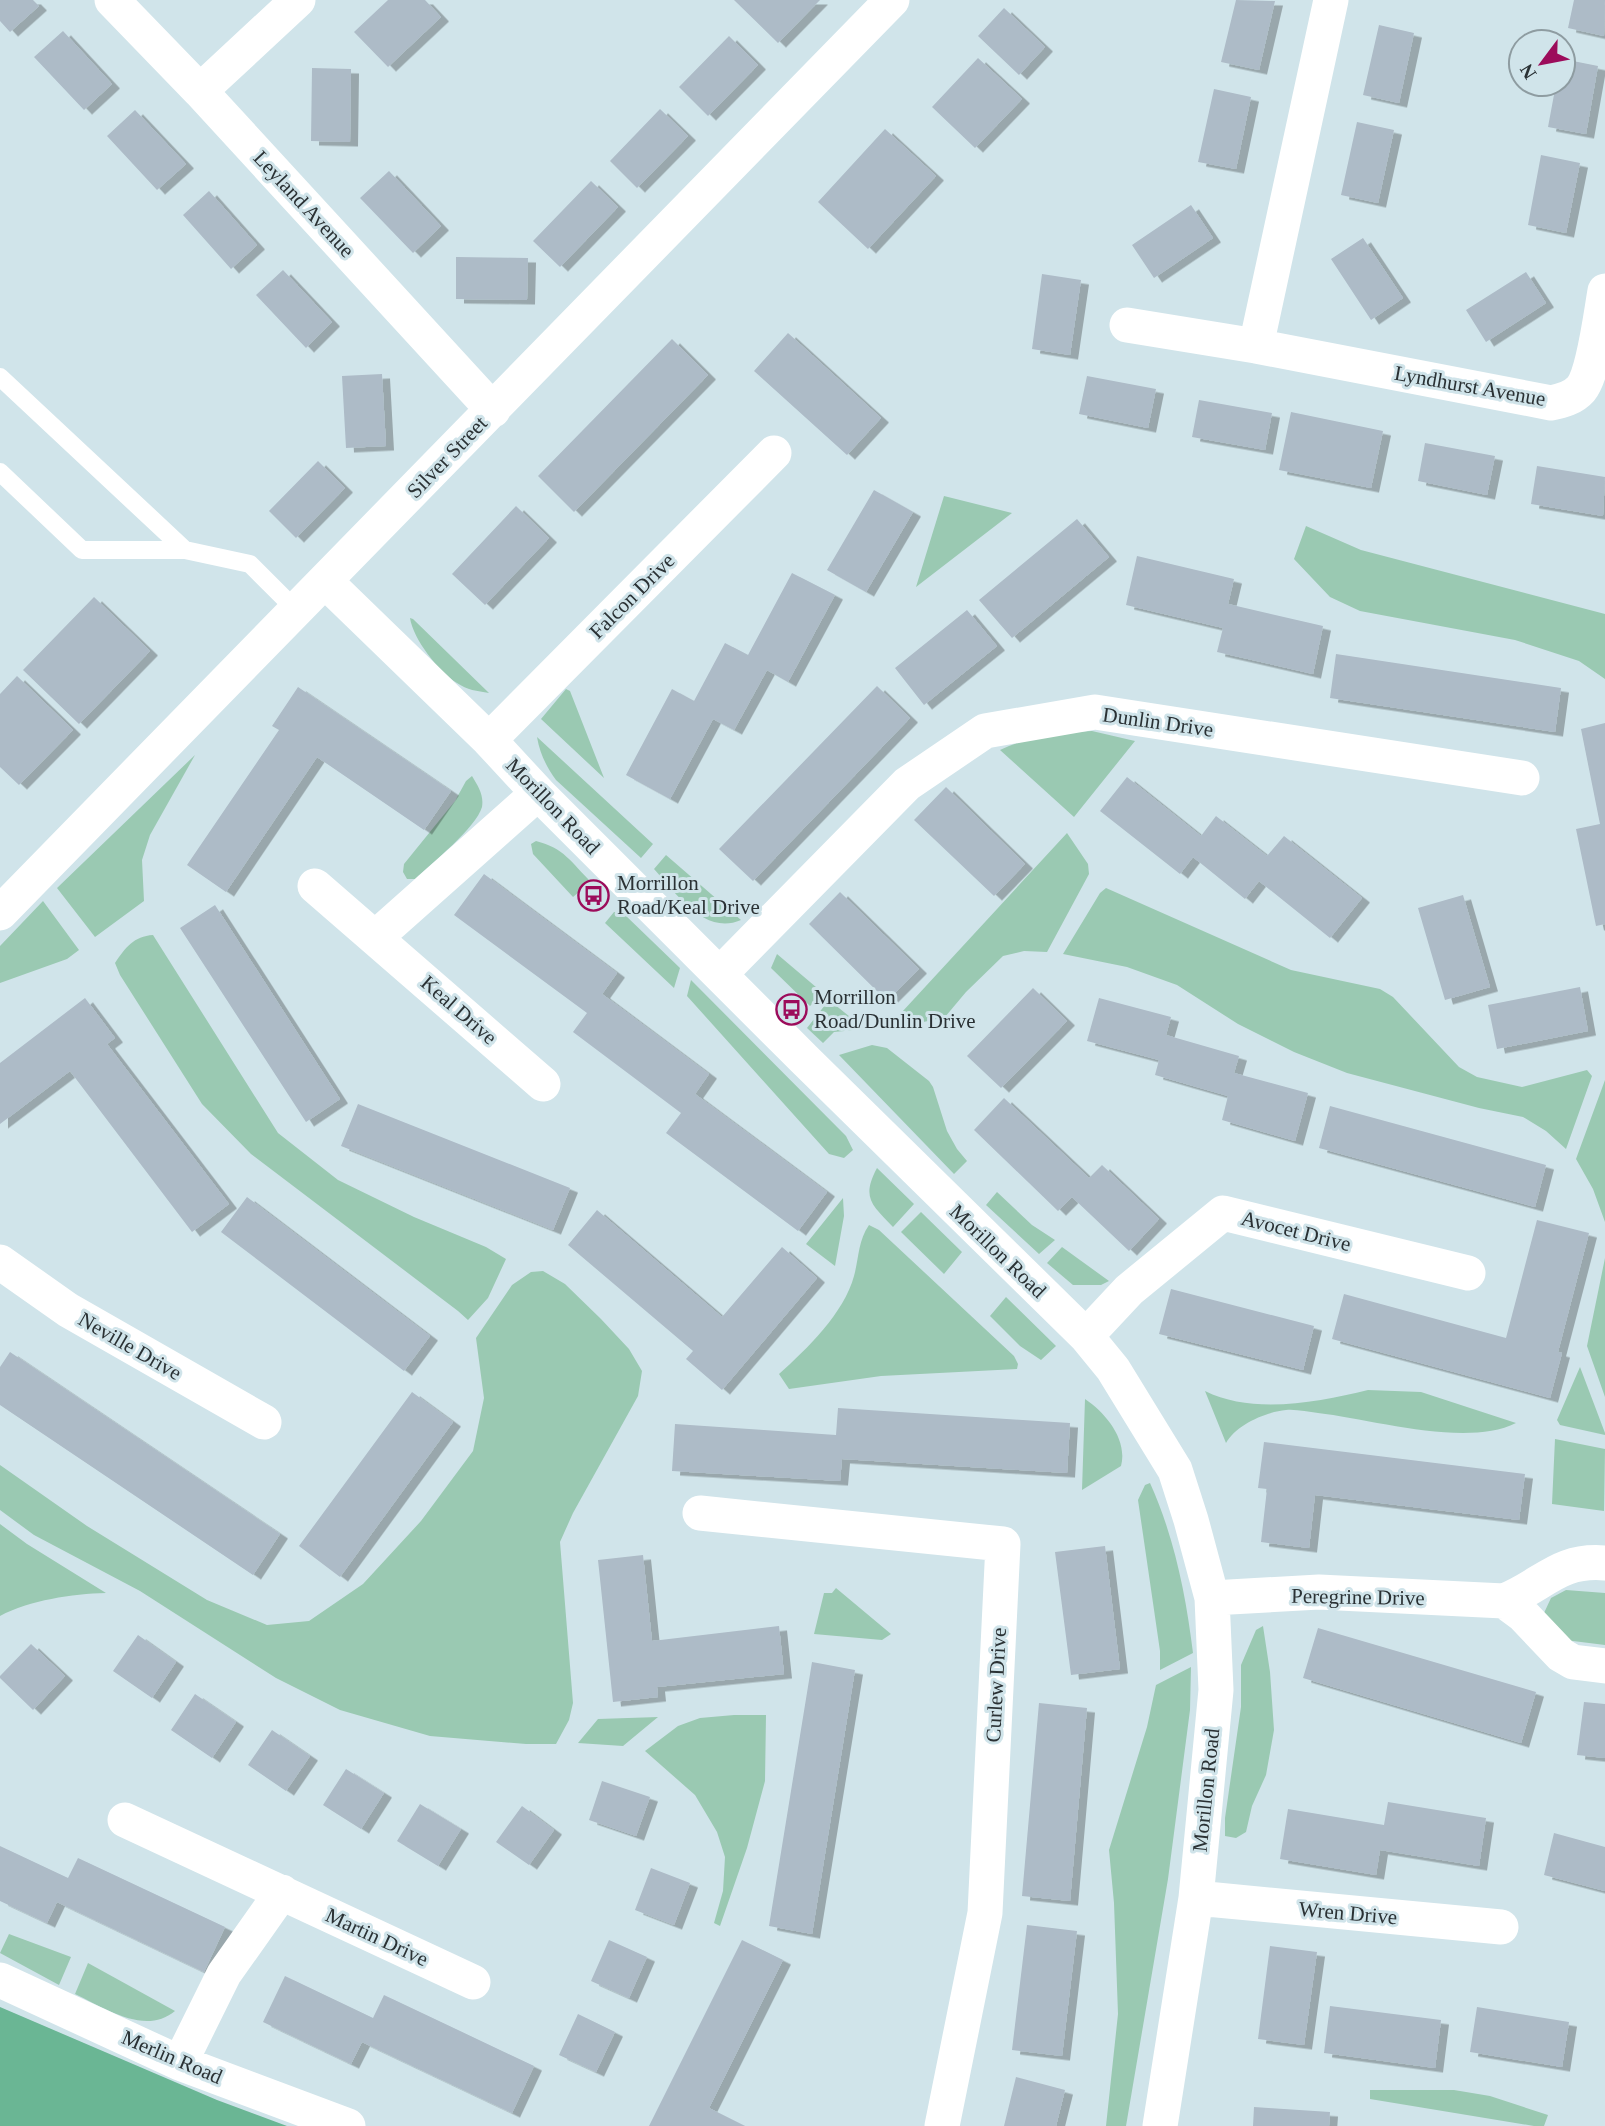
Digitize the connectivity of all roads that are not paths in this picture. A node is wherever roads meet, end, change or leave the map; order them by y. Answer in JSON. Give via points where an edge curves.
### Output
{"nodes":[{"id":1,"x":113,"y":0,"type":"edge"},
{"id":2,"x":298,"y":0,"type":"edge"},
{"id":3,"x":892,"y":0,"type":"edge"},
{"id":4,"x":1331,"y":0,"type":"edge"},
{"id":5,"x":200,"y":91,"type":"junction"},
{"id":6,"x":1605,"y":291,"type":"edge"},
{"id":7,"x":1127,"y":325,"type":"dead end"},
{"id":8,"x":1256,"y":346,"type":"junction"},
{"id":9,"x":0,"y":377,"type":"edge"},
{"id":10,"x":493,"y":410,"type":"junction"},
{"id":11,"x":774,"y":453,"type":"dead end"},
{"id":12,"x":0,"y":472,"type":"edge"},
{"id":13,"x":185,"y":550,"type":"junction"},
{"id":14,"x":326,"y":582,"type":"junction"},
{"id":15,"x":298,"y":611,"type":"junction"},
{"id":16,"x":489,"y":740,"type":"junction"},
{"id":17,"x":1522,"y":778,"type":"dead end"},
{"id":18,"x":538,"y":793,"type":"junction"},
{"id":19,"x":314,"y":886,"type":"dead end"},
{"id":20,"x":0,"y":913,"type":"edge"},
{"id":21,"x":376,"y":937,"type":"junction"},
{"id":22,"x":720,"y":974,"type":"junction"},
{"id":23,"x":543,"y":1084,"type":"dead end"},
{"id":24,"x":0,"y":1262,"type":"edge"},
{"id":25,"x":1468,"y":1273,"type":"dead end"},
{"id":26,"x":1086,"y":1336,"type":"junction"},
{"id":27,"x":264,"y":1422,"type":"dead end"},
{"id":28,"x":700,"y":1513,"type":"dead end"},
{"id":29,"x":1605,"y":1563,"type":"edge"},
{"id":30,"x":1212,"y":1598,"type":"junction"},
{"id":31,"x":1503,"y":1601,"type":"junction"},
{"id":32,"x":1605,"y":1666,"type":"edge"},
{"id":33,"x":125,"y":1820,"type":"dead end"},
{"id":34,"x":282,"y":1892,"type":"junction"},
{"id":35,"x":1196,"y":1898,"type":"junction"},
{"id":36,"x":1501,"y":1927,"type":"dead end"},
{"id":37,"x":0,"y":1980,"type":"edge"},
{"id":38,"x":473,"y":1982,"type":"dead end"},
{"id":39,"x":180,"y":2063,"type":"junction"},
{"id":40,"x":348,"y":2126,"type":"edge"},
{"id":41,"x":942,"y":2126,"type":"edge"},
{"id":42,"x":1160,"y":2126,"type":"edge"}],
"edges":[{"from":1,"to":5,"type":"street","name":"Leyland Avenue"},
{"from":2,"to":5,"type":"street"},
{"from":3,"to":10,"type":"street","name":"Silver Street"},
{"from":4,"to":8,"type":"street"},
{"from":5,"to":10,"type":"street","name":"Leyland Avenue"},
{"from":6,"to":8,"type":"street","name":"Lyndhurst Avenue","via":[[1587,379],[1574,395],[1551,403]]},
{"from":7,"to":8,"type":"street","name":"Lyndhurst Avenue"},
{"from":9,"to":13,"type":"lane"},
{"from":10,"to":14,"type":"street","name":"Silver Street"},
{"from":11,"to":16,"type":"street","name":"Falcon Drive"},
{"from":12,"to":13,"type":"lane","via":[[82,550]]},
{"from":13,"to":15,"type":"lane","via":[[250,564]]},
{"from":14,"to":15,"type":"street","name":"Silver Street"},
{"from":14,"to":16,"type":"street","name":"Morillon Road"},
{"from":15,"to":20,"type":"street","name":"Silver Street"},
{"from":16,"to":18,"type":"street","name":"Morillon Road"},
{"from":17,"to":22,"type":"street","name":"Dunlin Drive","via":[[1095,712],[985,730],[907,784]]},
{"from":18,"to":21,"type":"street"},
{"from":18,"to":22,"type":"street","name":"Morillon Road"},
{"from":19,"to":21,"type":"street","name":"Keal Drive"},
{"from":21,"to":23,"type":"street","name":"Keal Drive"},
{"from":22,"to":26,"type":"street","name":"Morillon Road"},
{"from":24,"to":27,"type":"street","name":"Neville Drive","via":[[68,1310]]},
{"from":25,"to":26,"type":"street","name":"Avocet Drive","via":[[1223,1213],[1129,1290]]},
{"from":26,"to":30,"type":"street","name":"Morillon Road","via":[[1113,1369],[1175,1470]]},
{"from":28,"to":41,"type":"street","name":"Curlew Drive","via":[[1003,1544],[985,1913]]},
{"from":29,"to":31,"type":"street","name":"Peregrine Drive","via":[[1573,1564]]},
{"from":30,"to":31,"type":"street","name":"Peregrine Drive","via":[[1319,1592]]},
{"from":30,"to":35,"type":"street","name":"Morillon Road","via":[[1216,1690]]},
{"from":31,"to":32,"type":"street","via":[[1561,1655],[1573,1662]]},
{"from":33,"to":34,"type":"street","name":"Martin Drive"},
{"from":34,"to":38,"type":"street","name":"Martin Drive"},
{"from":34,"to":39,"type":"street","via":[[225,1974]]},
{"from":35,"to":36,"type":"street","name":"Wren Drive"},
{"from":35,"to":42,"type":"street","name":"Morillon Road"},
{"from":37,"to":39,"type":"street","name":"Merlin Road"},
{"from":39,"to":40,"type":"street","name":"Merlin Road"}]}
